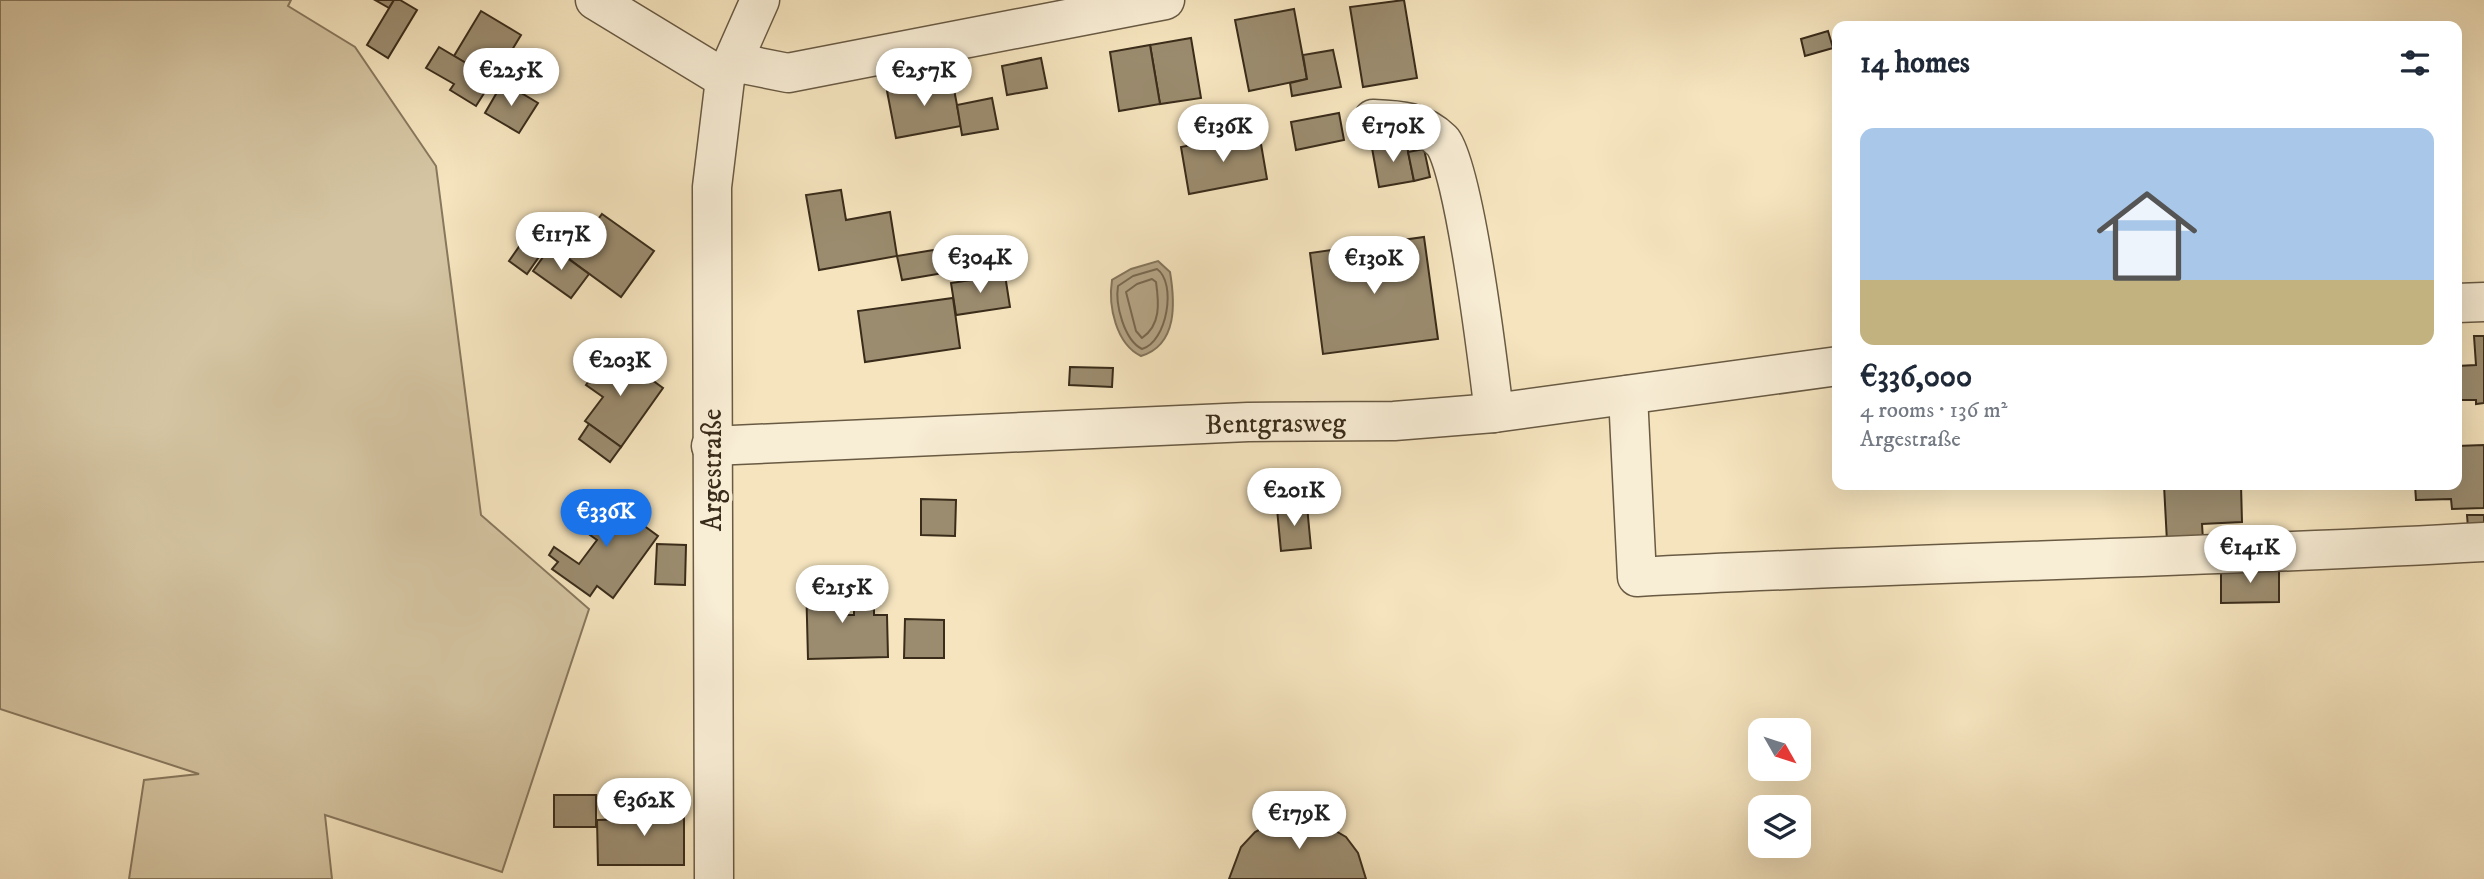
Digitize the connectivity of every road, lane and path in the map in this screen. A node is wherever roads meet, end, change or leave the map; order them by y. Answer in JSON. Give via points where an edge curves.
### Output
{"nodes":[{"id":1,"x":595,"y":0,"type":"edge"},
{"id":2,"x":760,"y":0,"type":"edge"},
{"id":3,"x":1165,"y":0,"type":"edge"},
{"id":4,"x":729,"y":71,"type":"junction"},
{"id":5,"x":1373,"y":119,"type":"dead end"},
{"id":6,"x":2484,"y":302,"type":"edge"},
{"id":7,"x":2462,"y":303,"type":"edge"},
{"id":8,"x":1832,"y":367,"type":"edge"},
{"id":9,"x":1628,"y":395,"type":"junction"},
{"id":10,"x":1494,"y":413,"type":"junction"},
{"id":11,"x":711,"y":446,"type":"junction"},
{"id":12,"x":2484,"y":542,"type":"edge"},
{"id":13,"x":714,"y":879,"type":"edge"}],
"edges":[{"from":1,"to":4,"type":"street"},
{"from":2,"to":4,"type":"street","name":"Argestraße"},
{"from":3,"to":4,"type":"street","via":[[788,73]]},
{"from":4,"to":11,"type":"street","name":"Argestraße","via":[[712,187]]},
{"from":5,"to":10,"type":"street","via":[[1408,120],[1444,143],[1475,275]]},
{"from":6,"to":7,"type":"street"},
{"from":8,"to":9,"type":"street","name":"Bentgrasweg"},
{"from":9,"to":10,"type":"street","name":"Bentgrasweg"},
{"from":9,"to":12,"type":"street","via":[[1637,577],[2232,556]]},
{"from":10,"to":11,"type":"street","name":"Bentgrasweg","via":[[1394,421],[1248,422]]},
{"from":11,"to":13,"type":"street","name":"Argestraße"}]}
